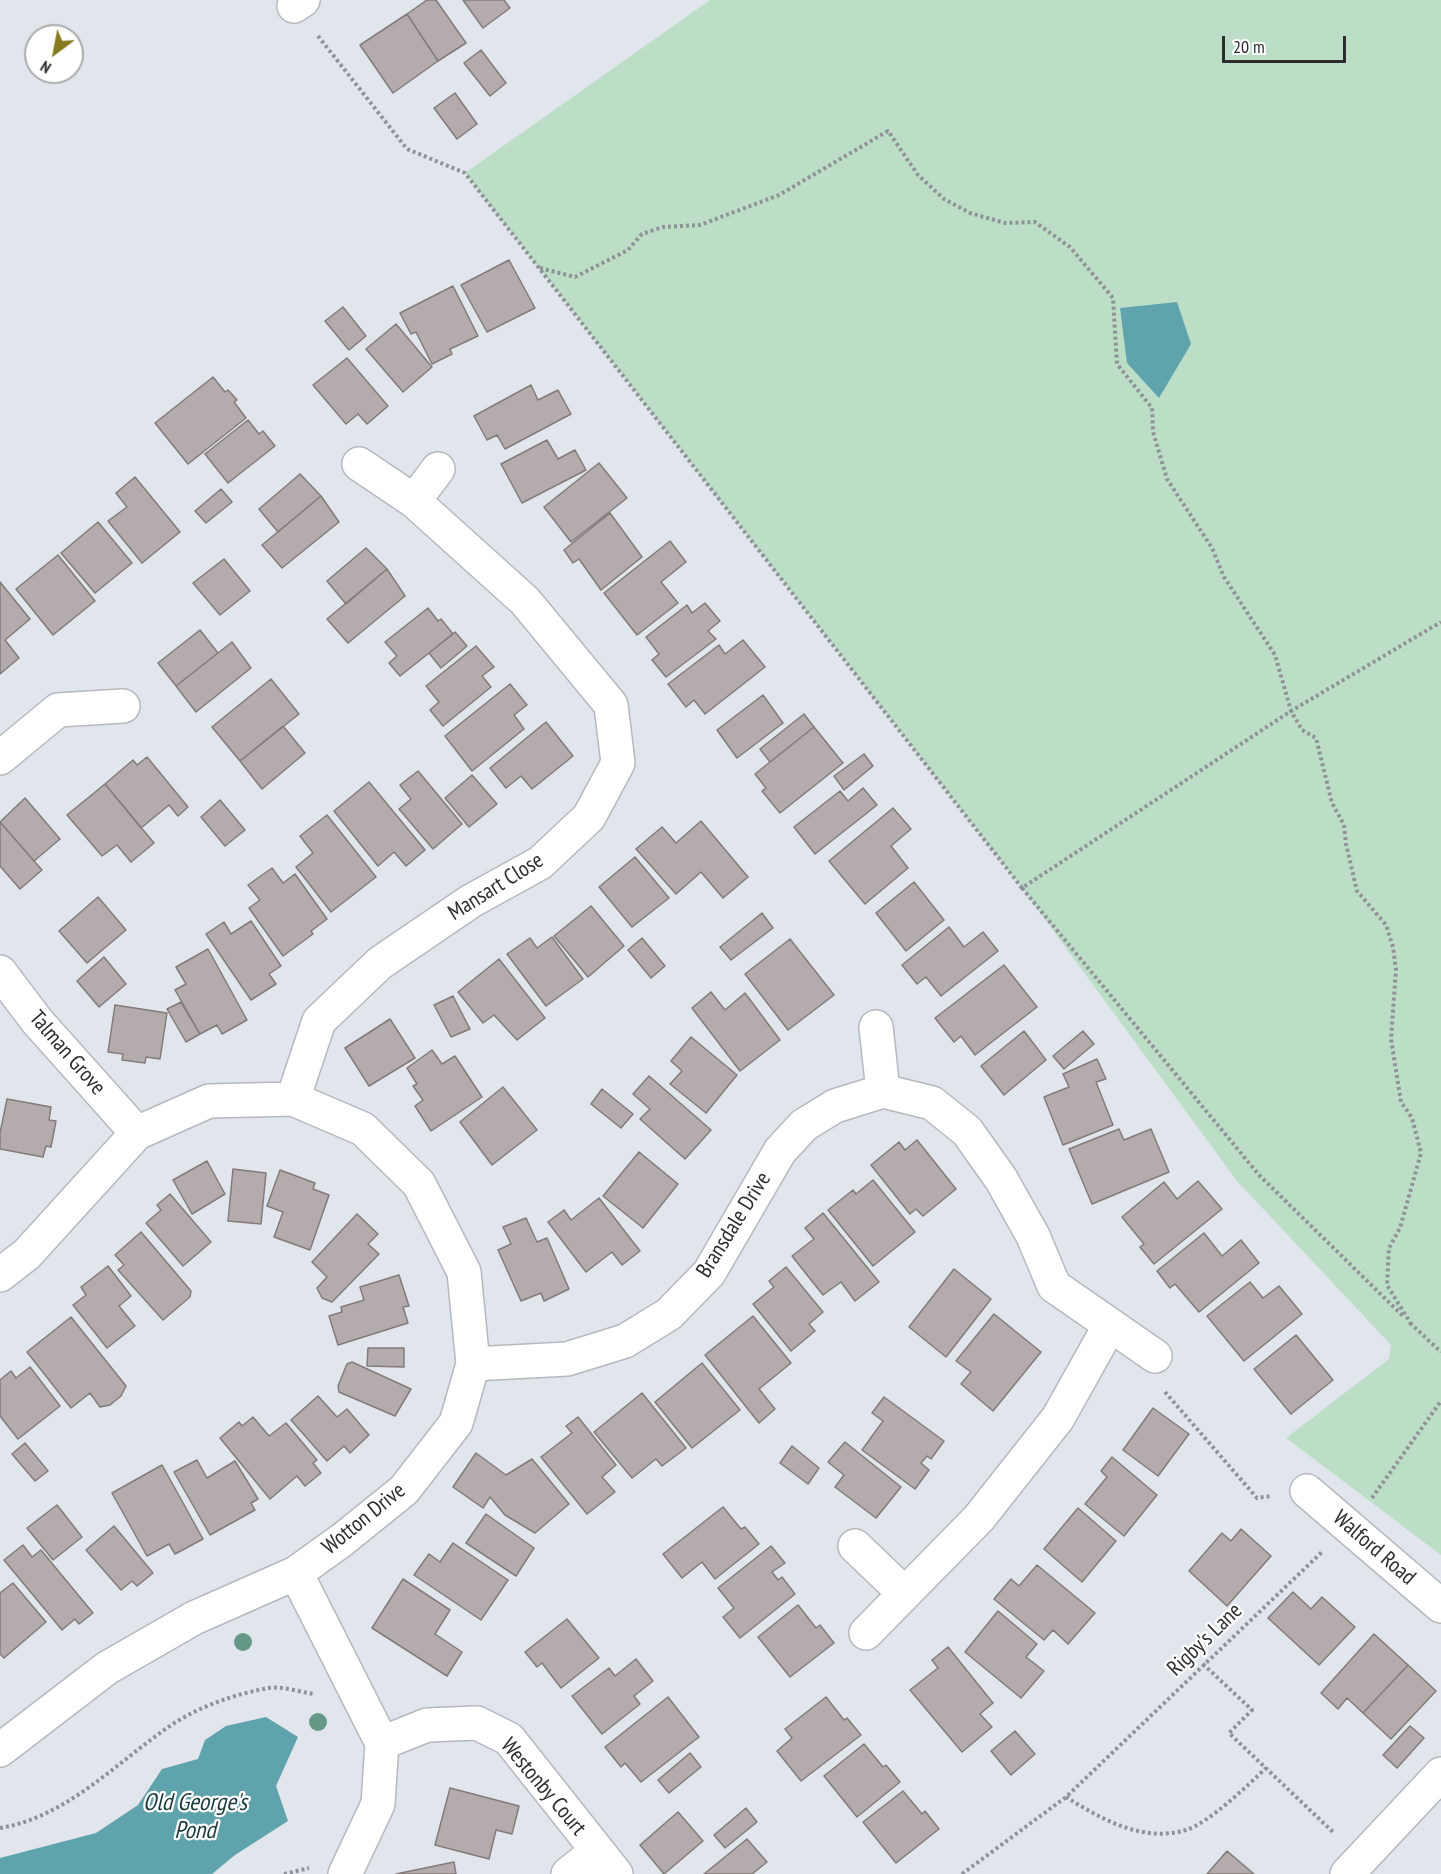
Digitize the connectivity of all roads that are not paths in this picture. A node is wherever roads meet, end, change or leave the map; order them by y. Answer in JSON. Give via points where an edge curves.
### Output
{"nodes":[{"id":1,"x":359,"y":464,"type":"dead end"},
{"id":2,"x":438,"y":469,"type":"dead end"},
{"id":3,"x":414,"y":501,"type":"junction"},
{"id":4,"x":123,"y":706,"type":"dead end"},
{"id":5,"x":0,"y":758,"type":"edge"},
{"id":6,"x":0,"y":972,"type":"edge"},
{"id":7,"x":876,"y":1027,"type":"dead end"},
{"id":8,"x":883,"y":1092,"type":"junction"},
{"id":9,"x":293,"y":1099,"type":"junction"},
{"id":10,"x":137,"y":1133,"type":"junction"},
{"id":11,"x":0,"y":1275,"type":"edge"},
{"id":12,"x":1110,"y":1325,"type":"junction"},
{"id":13,"x":1155,"y":1356,"type":"road end"},
{"id":14,"x":473,"y":1364,"type":"junction"},
{"id":15,"x":1307,"y":1491,"type":"road end"},
{"id":16,"x":855,"y":1546,"type":"dead end"},
{"id":17,"x":296,"y":1573,"type":"junction"},
{"id":18,"x":904,"y":1593,"type":"junction"},
{"id":19,"x":1441,"y":1606,"type":"edge"},
{"id":20,"x":866,"y":1633,"type":"dead end"},
{"id":21,"x":382,"y":1743,"type":"junction"},
{"id":22,"x":0,"y":1750,"type":"edge"},
{"id":23,"x":1441,"y":1774,"type":"edge"},
{"id":24,"x":607,"y":1863,"type":"edge"},
{"id":25,"x":1354,"y":1866,"type":"edge"},
{"id":26,"x":345,"y":1874,"type":"edge"},
{"id":27,"x":568,"y":1874,"type":"edge"}],
"edges":[{"from":1,"to":3,"type":"street","name":"Mansart Close"},
{"from":2,"to":3,"type":"street"},
{"from":3,"to":9,"type":"street","name":"Mansart Close","via":[[525,601],[611,705],[618,763],[589,817],[540,863],[471,901],[380,963],[319,1021]]},
{"from":4,"to":5,"type":"street","via":[[58,710]]},
{"from":6,"to":10,"type":"street","name":"Talman Grove","via":[[37,1021]]},
{"from":7,"to":8,"type":"street"},
{"from":8,"to":12,"type":"street","name":"Bransdale Drive","via":[[932,1103],[967,1131],[1033,1236],[1054,1286]]},
{"from":8,"to":14,"type":"street","name":"Bransdale Drive","via":[[835,1106],[804,1125],[780,1151],[709,1273],[669,1314],[626,1341],[567,1359]]},
{"from":9,"to":10,"type":"street","name":"Wotton Drive","via":[[209,1101]]},
{"from":9,"to":14,"type":"street","name":"Wotton Drive","via":[[363,1130],[419,1184],[465,1272]]},
{"from":10,"to":11,"type":"street","name":"Wotton Drive","via":[[27,1254]]},
{"from":12,"to":13,"type":"street","name":"Bransdale Drive"},
{"from":12,"to":18,"type":"street","via":[[1058,1418],[979,1518]]},
{"from":14,"to":17,"type":"street","name":"Wotton Drive","via":[[456,1423],[404,1490]]},
{"from":15,"to":19,"type":"street","name":"Walford Road"},
{"from":16,"to":18,"type":"street"},
{"from":17,"to":21,"type":"street"},
{"from":17,"to":22,"type":"street","name":"Wotton Drive","via":[[194,1618],[107,1668]]},
{"from":18,"to":20,"type":"street"},
{"from":21,"to":24,"type":"street","name":"Westonby Court","via":[[427,1725],[477,1723],[509,1739]]},
{"from":21,"to":26,"type":"street","via":[[378,1804]]},
{"from":23,"to":25,"type":"street"},
{"from":24,"to":27,"type":"street","name":"Westonby Court"}]}
